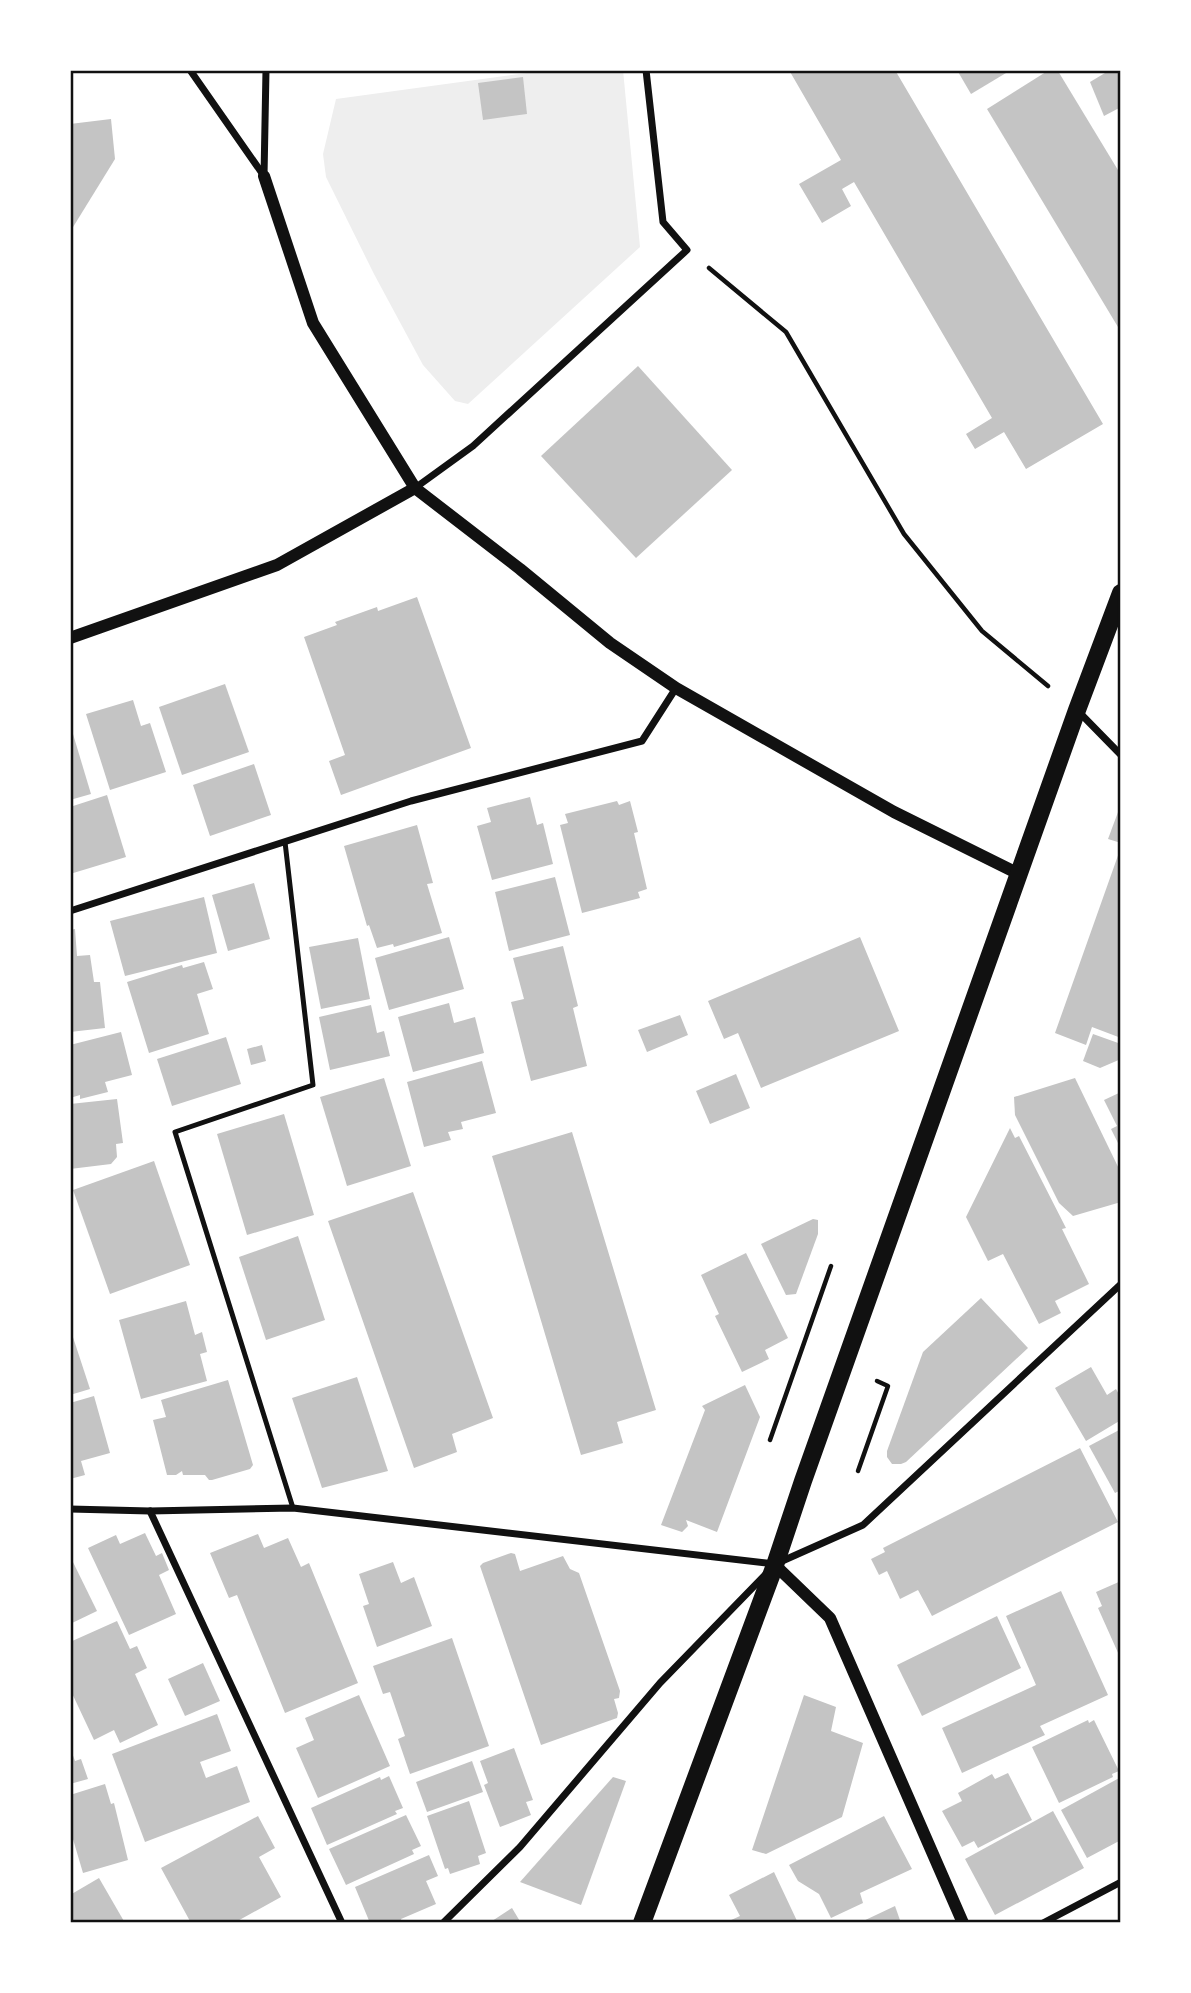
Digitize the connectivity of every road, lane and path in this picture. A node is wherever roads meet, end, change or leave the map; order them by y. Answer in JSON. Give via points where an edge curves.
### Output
{"nodes":[{"id":1,"x":190,"y":70,"type":"edge"},
{"id":2,"x":266,"y":70,"type":"edge"},
{"id":3,"x":646,"y":70,"type":"edge"},
{"id":4,"x":264,"y":176,"type":"junction"},
{"id":5,"x":687,"y":250,"type":"junction"},
{"id":6,"x":415,"y":488,"type":"junction"},
{"id":7,"x":1121,"y":593,"type":"edge"},
{"id":8,"x":70,"y":639,"type":"edge"},
{"id":9,"x":677,"y":688,"type":"junction"},
{"id":10,"x":1077,"y":710,"type":"junction"},
{"id":11,"x":1121,"y":755,"type":"edge"},
{"id":12,"x":285,"y":842,"type":"junction"},
{"id":13,"x":1019,"y":874,"type":"junction"},
{"id":14,"x":70,"y":911,"type":"edge"},
{"id":15,"x":831,"y":1266,"type":"dead end"},
{"id":16,"x":1121,"y":1284,"type":"edge"},
{"id":17,"x":888,"y":1386,"type":"dead end"},
{"id":18,"x":770,"y":1440,"type":"dead end"},
{"id":19,"x":858,"y":1471,"type":"dead end"},
{"id":20,"x":293,"y":1508,"type":"junction"},
{"id":21,"x":70,"y":1509,"type":"edge"},
{"id":22,"x":150,"y":1511,"type":"junction"},
{"id":23,"x":775,"y":1564,"type":"junction"},
{"id":24,"x":1121,"y":1882,"type":"edge"},
{"id":25,"x":342,"y":1923,"type":"edge"},
{"id":26,"x":443,"y":1923,"type":"edge"},
{"id":27,"x":642,"y":1923,"type":"edge"},
{"id":28,"x":963,"y":1923,"type":"edge"},
{"id":29,"x":1043,"y":1923,"type":"edge"}],
"edges":[{"from":1,"to":4,"type":"street"},
{"from":2,"to":4,"type":"street"},
{"from":3,"to":5,"type":"street","via":[[663,222]]},
{"from":4,"to":6,"type":"street","via":[[313,323]]},
{"from":5,"to":6,"type":"street","via":[[473,446]]},
{"from":5,"to":10,"type":"path","via":[[786,332],[904,534],[982,631]]},
{"from":6,"to":8,"type":"street","via":[[277,565]]},
{"from":6,"to":9,"type":"street","via":[[610,643]]},
{"from":7,"to":10,"type":"main road"},
{"from":9,"to":12,"type":"street","via":[[642,741],[411,801]]},
{"from":9,"to":13,"type":"street","via":[[894,812]]},
{"from":10,"to":11,"type":"street"},
{"from":10,"to":13,"type":"main road"},
{"from":12,"to":14,"type":"street"},
{"from":12,"to":20,"type":"lane","via":[[313,1085],[175,1132]]},
{"from":13,"to":23,"type":"main road"},
{"from":15,"to":18,"type":"path"},
{"from":16,"to":23,"type":"street","via":[[863,1525]]},
{"from":17,"to":19,"type":"path"},
{"from":20,"to":22,"type":"street"},
{"from":20,"to":23,"type":"street"},
{"from":21,"to":22,"type":"street"},
{"from":22,"to":25,"type":"street"},
{"from":23,"to":26,"type":"street","via":[[660,1683],[520,1847]]},
{"from":23,"to":27,"type":"main road"},
{"from":23,"to":28,"type":"street","via":[[830,1618]]},
{"from":24,"to":29,"type":"street"}]}
